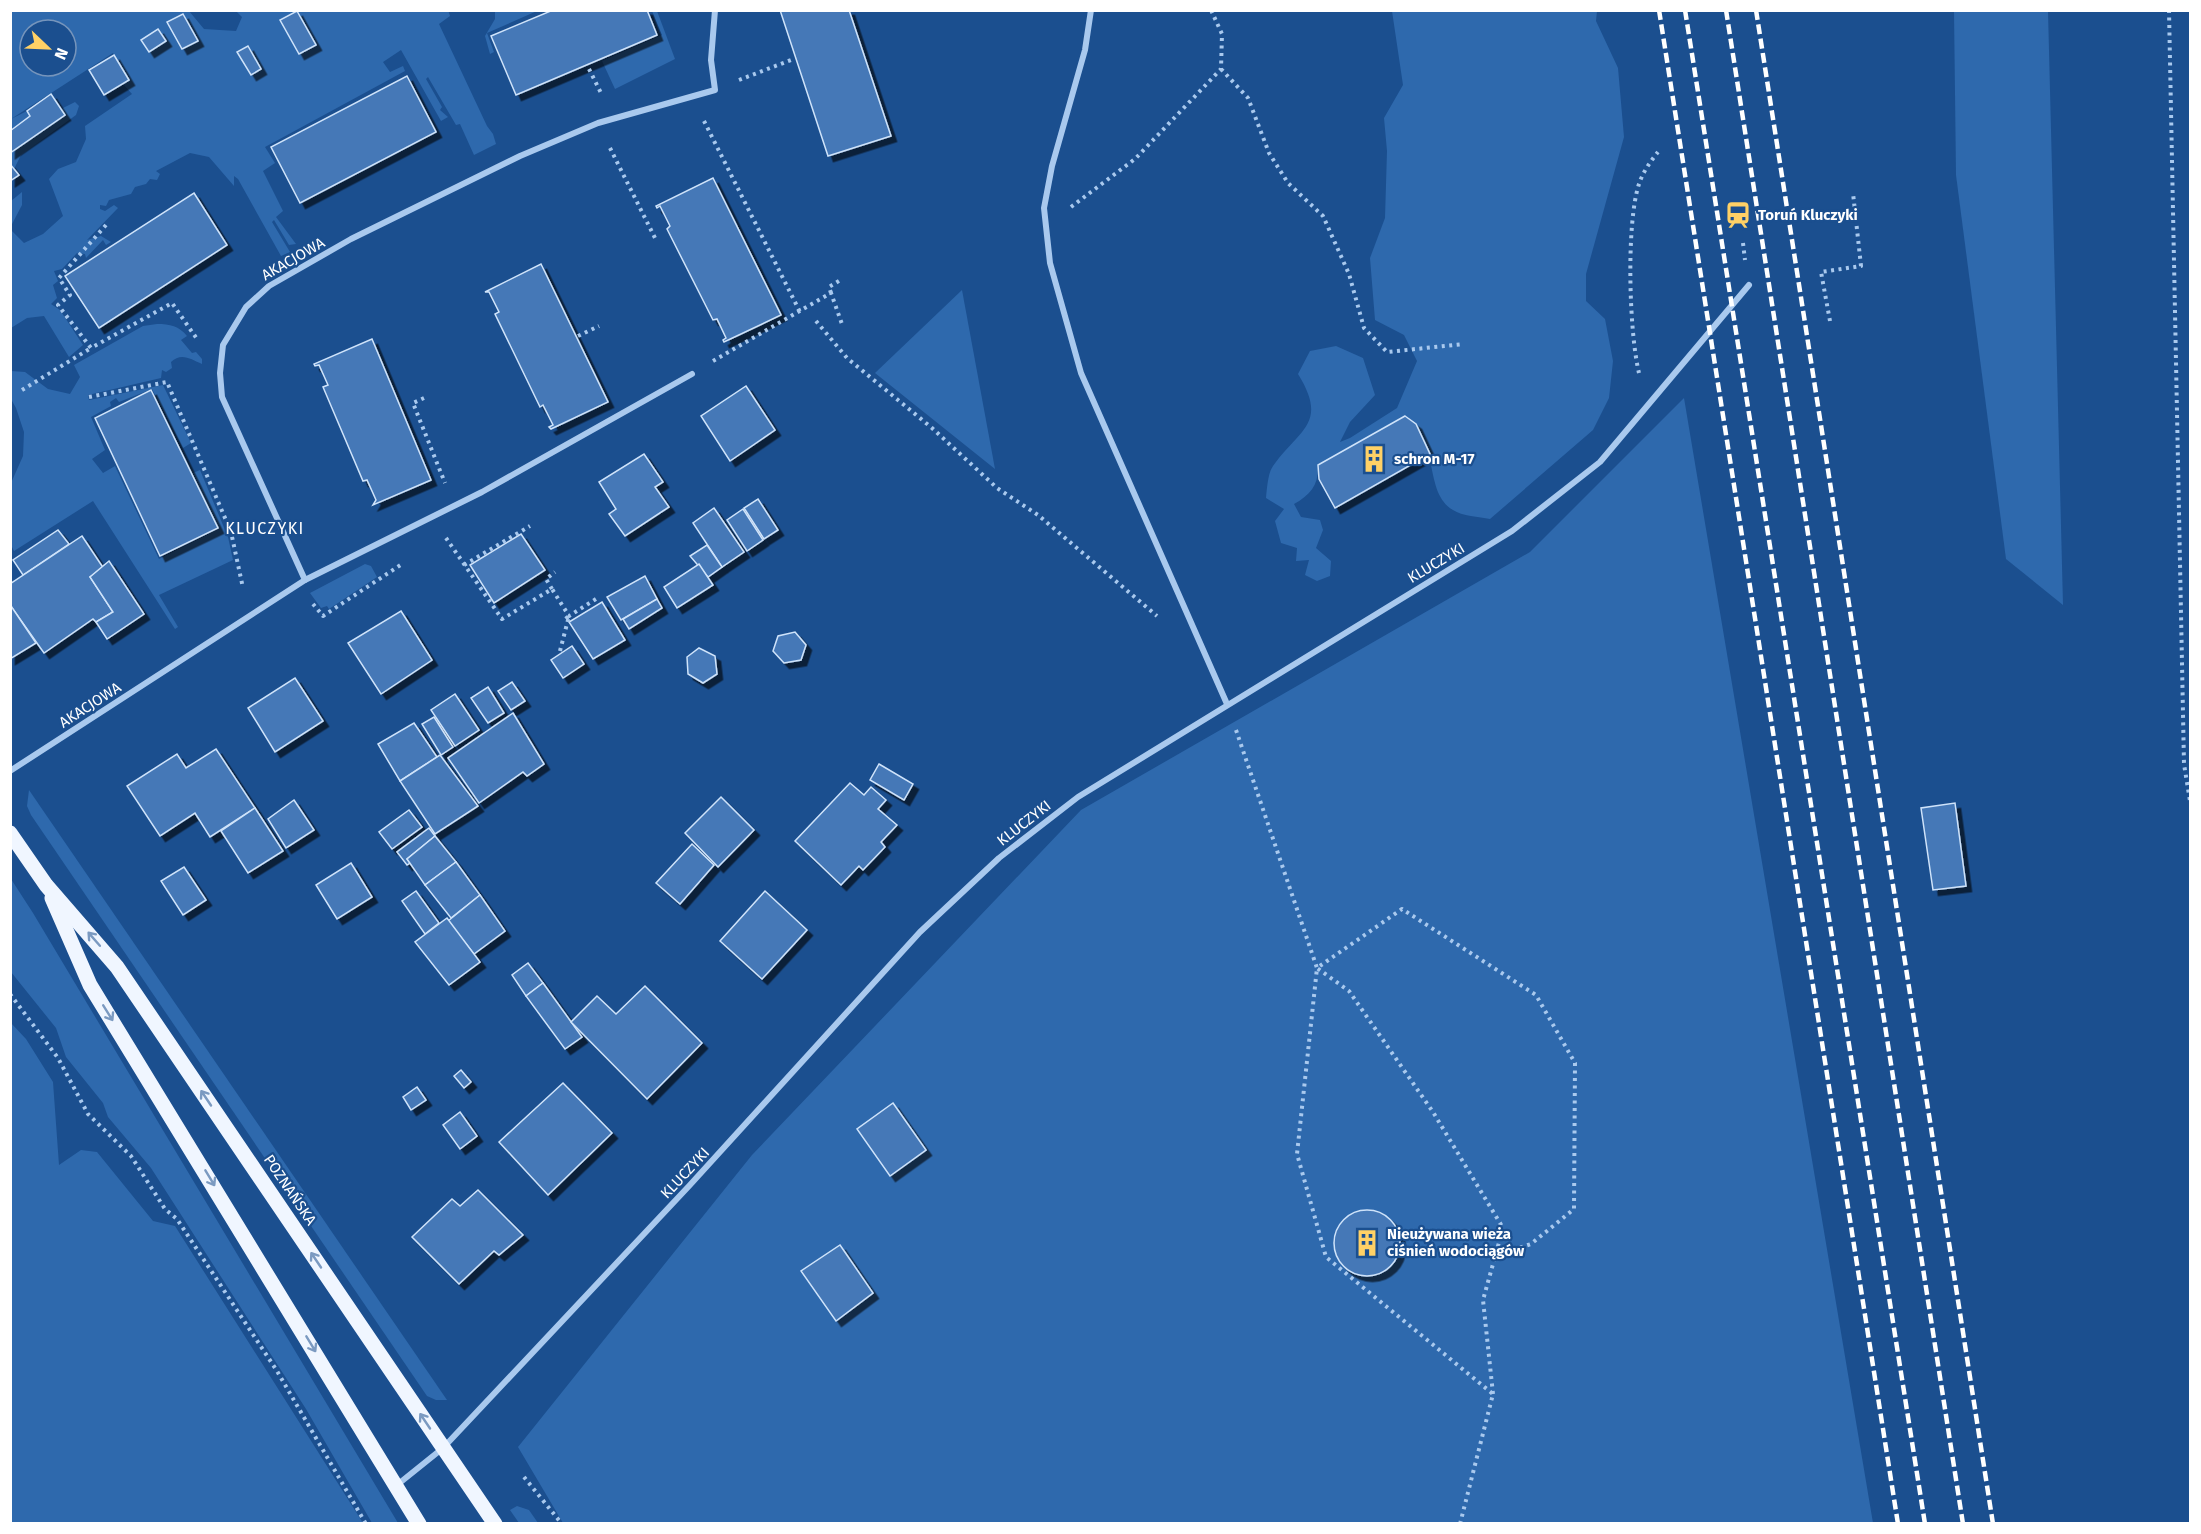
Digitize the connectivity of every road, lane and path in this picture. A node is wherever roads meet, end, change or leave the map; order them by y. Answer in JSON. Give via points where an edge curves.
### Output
{"nodes":[{"id":1,"x":715,"y":10,"type":"edge"},
{"id":2,"x":1091,"y":10,"type":"edge"},
{"id":3,"x":1211,"y":10,"type":"edge"},
{"id":4,"x":2169,"y":10,"type":"edge"},
{"id":5,"x":791,"y":60,"type":"dead end"},
{"id":6,"x":1221,"y":69,"type":"junction"},
{"id":7,"x":715,"y":90,"type":"junction"},
{"id":8,"x":692,"y":96,"type":"junction"},
{"id":9,"x":598,"y":123,"type":"junction"},
{"id":10,"x":1658,"y":152,"type":"dead end"},
{"id":11,"x":1852,"y":193,"type":"dead end"},
{"id":12,"x":106,"y":225,"type":"dead end"},
{"id":13,"x":1046,"y":226,"type":"junction"},
{"id":14,"x":655,"y":238,"type":"dead end"},
{"id":15,"x":842,"y":279,"type":"dead end"},
{"id":16,"x":1749,"y":285,"type":"dead end"},
{"id":17,"x":831,"y":293,"type":"junction"},
{"id":18,"x":800,"y":312,"type":"junction"},
{"id":19,"x":816,"y":321,"type":"dead end"},
{"id":20,"x":1830,"y":321,"type":"dead end"},
{"id":21,"x":599,"y":326,"type":"dead end"},
{"id":22,"x":843,"y":327,"type":"dead end"},
{"id":23,"x":578,"y":336,"type":"dead end"},
{"id":24,"x":1464,"y":344,"type":"dead end"},
{"id":25,"x":91,"y":348,"type":"junction"},
{"id":26,"x":220,"y":373,"type":"junction"},
{"id":27,"x":692,"y":374,"type":"joint"},
{"id":28,"x":22,"y":390,"type":"dead end"},
{"id":29,"x":89,"y":397,"type":"dead end"},
{"id":30,"x":1647,"y":404,"type":"junction"},
{"id":31,"x":425,"y":520,"type":"junction"},
{"id":32,"x":530,"y":526,"type":"dead end"},
{"id":33,"x":464,"y":565,"type":"junction"},
{"id":34,"x":555,"y":572,"type":"dead end"},
{"id":35,"x":304,"y":580,"type":"junction"},
{"id":36,"x":552,"y":589,"type":"junction"},
{"id":37,"x":239,"y":596,"type":"dead end"},
{"id":38,"x":596,"y":599,"type":"dead end"},
{"id":39,"x":569,"y":616,"type":"junction"},
{"id":40,"x":1161,"y":619,"type":"dead end"},
{"id":41,"x":564,"y":620,"type":"dead end"},
{"id":42,"x":560,"y":651,"type":"dead end"},
{"id":43,"x":1227,"y":704,"type":"junction"},
{"id":44,"x":10,"y":771,"type":"edge"},
{"id":45,"x":2190,"y":801,"type":"edge"},
{"id":46,"x":10,"y":833,"type":"edge"},
{"id":47,"x":46,"y":885,"type":"junction"},
{"id":48,"x":1317,"y":969,"type":"junction"},
{"id":49,"x":10,"y":994,"type":"edge"},
{"id":50,"x":1495,"y":1256,"type":"junction"},
{"id":51,"x":1493,"y":1394,"type":"junction"},
{"id":52,"x":443,"y":1448,"type":"junction"},
{"id":53,"x":524,"y":1478,"type":"dead end"},
{"id":54,"x":397,"y":1485,"type":"junction"},
{"id":55,"x":366,"y":1524,"type":"edge"},
{"id":56,"x":419,"y":1524,"type":"edge"},
{"id":57,"x":495,"y":1524,"type":"edge"},
{"id":58,"x":562,"y":1524,"type":"edge"},
{"id":59,"x":1460,"y":1524,"type":"edge"}],
"edges":[{"from":1,"to":7,"type":"street","via":[[711,60]]},
{"from":2,"to":13,"type":"street","via":[[1085,50],[1052,166],[1044,208]]},
{"from":3,"to":6,"type":"path","via":[[1222,34]]},
{"from":4,"to":45,"type":"path","via":[[2184,764]]},
{"from":5,"to":7,"type":"path"},
{"from":6,"to":13,"type":"path","via":[[1135,159]]},
{"from":6,"to":24,"type":"path","via":[[1248,98],[1269,153],[1288,183],[1323,216],[1348,274],[1364,328],[1387,352]]},
{"from":7,"to":8,"type":"street","name":"AKACJOWA"},
{"from":8,"to":9,"type":"street","name":"AKACJOWA"},
{"from":8,"to":18,"type":"path"},
{"from":9,"to":14,"type":"path"},
{"from":9,"to":26,"type":"street","name":"AKACJOWA","via":[[520,156],[351,239],[268,286],[237,320],[224,345]]},
{"from":10,"to":30,"type":"path","via":[[1638,186],[1631,251],[1632,323]]},
{"from":11,"to":20,"type":"path","via":[[1861,266],[1821,272]]},
{"from":12,"to":25,"type":"path","via":[[59,278],[70,295],[58,305]]},
{"from":13,"to":43,"type":"street","via":[[1050,263],[1081,373]]},
{"from":15,"to":17,"type":"path","via":[[829,287]]},
{"from":16,"to":30,"type":"street","name":"KLUCZYKI"},
{"from":17,"to":18,"type":"path"},
{"from":17,"to":22,"type":"path"},
{"from":18,"to":27,"type":"path"},
{"from":19,"to":40,"type":"path","via":[[847,358],[997,488],[1038,515]]},
{"from":21,"to":23,"type":"path"},
{"from":25,"to":26,"type":"path","via":[[172,303]]},
{"from":25,"to":28,"type":"path"},
{"from":26,"to":35,"type":"street","name":"AKACJOWA","via":[[222,398]]},
{"from":27,"to":31,"type":"street"},
{"from":29,"to":37,"type":"path","via":[[167,382],[231,532],[244,592]]},
{"from":30,"to":43,"type":"street","name":"KLUCZYKI","via":[[1600,462],[1512,531]]},
{"from":31,"to":33,"type":"path","via":[[445,536]]},
{"from":31,"to":35,"type":"street"},
{"from":32,"to":33,"type":"path"},
{"from":33,"to":36,"type":"path","via":[[502,619]]},
{"from":34,"to":36,"type":"path","via":[[546,579]]},
{"from":35,"to":44,"type":"street","name":"AKACJOWA"},
{"from":36,"to":39,"type":"path"},
{"from":38,"to":39,"type":"path"},
{"from":39,"to":41,"type":"path"},
{"from":39,"to":42,"type":"path"},
{"from":43,"to":48,"type":"path"},
{"from":43,"to":52,"type":"street","name":"KLUCZYKI","via":[[1078,797],[956,896]]},
{"from":46,"to":47,"type":"main road","name":"POZNAŃSKA"},
{"from":52,"to":47,"type":"main road","name":"POZNAŃSKA","one_way":true,"via":[[117,967]]},
{"from":47,"to":54,"type":"main road","name":"POZNAŃSKA","one_way":true,"via":[[90,985]]},
{"from":48,"to":50,"type":"path","via":[[1349,991],[1432,1112],[1503,1228]]},
{"from":48,"to":50,"type":"path","via":[[1402,909],[1536,994],[1575,1063],[1574,1209],[1531,1244]]},
{"from":48,"to":51,"type":"path","via":[[1297,1155],[1326,1257]]},
{"from":49,"to":55,"type":"path","via":[[58,1058],[88,1114],[131,1156],[165,1209],[177,1219],[277,1371]]},
{"from":50,"to":51,"type":"path","via":[[1483,1300]]},
{"from":51,"to":59,"type":"path"},
{"from":52,"to":54,"type":"street","name":"KLUCZYKI"},
{"from":52,"to":57,"type":"main road","name":"POZNAŃSKA"},
{"from":53,"to":58,"type":"path"},
{"from":54,"to":56,"type":"main road","name":"POZNAŃSKA"}]}
